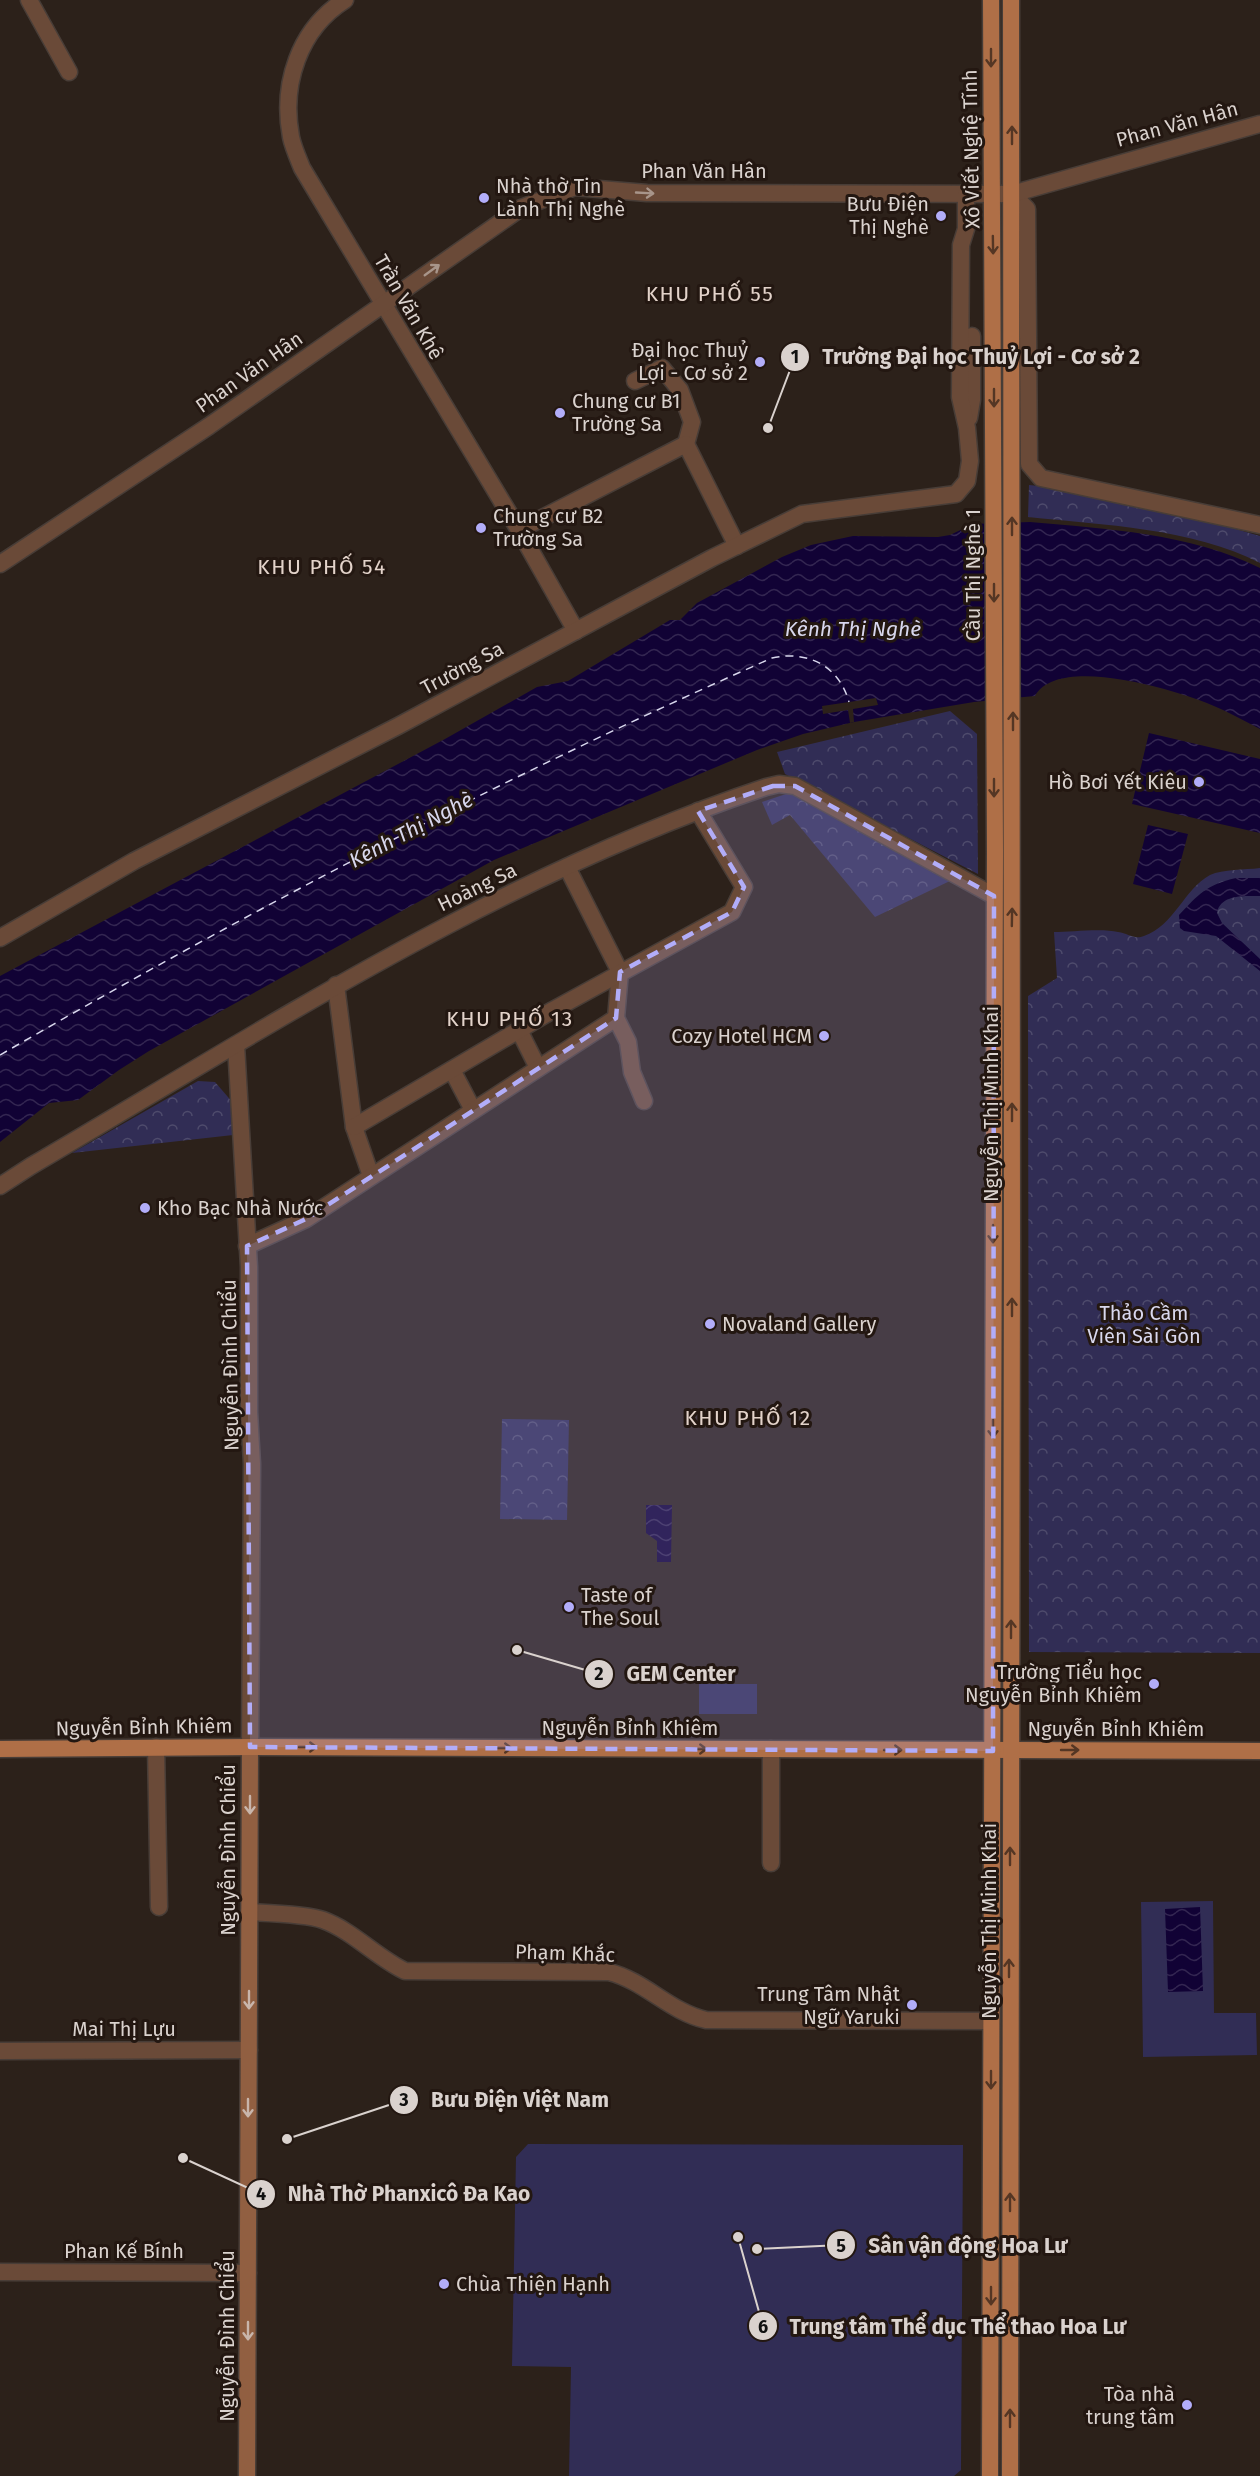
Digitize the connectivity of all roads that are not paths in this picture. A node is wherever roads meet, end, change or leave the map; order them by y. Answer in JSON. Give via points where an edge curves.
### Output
{"nodes":[{"id":1,"x":29,"y":0,"type":"edge"},
{"id":2,"x":345,"y":0,"type":"edge"},
{"id":3,"x":991,"y":0,"type":"edge"},
{"id":4,"x":1011,"y":0,"type":"edge"},
{"id":5,"x":69,"y":72,"type":"dead end"},
{"id":6,"x":1260,"y":124,"type":"edge"},
{"id":7,"x":993,"y":193,"type":"junction"},
{"id":8,"x":966,"y":194,"type":"junction"},
{"id":9,"x":1012,"y":194,"type":"junction"},
{"id":10,"x":994,"y":298,"type":"joint"},
{"id":11,"x":1012,"y":298,"type":"joint"},
{"id":12,"x":384,"y":304,"type":"junction"},
{"id":13,"x":635,"y":381,"type":"dead end"},
{"id":14,"x":686,"y":444,"type":"junction"},
{"id":15,"x":961,"y":489,"type":"joint"},
{"id":16,"x":1260,"y":525,"type":"edge"},
{"id":17,"x":519,"y":530,"type":"junction"},
{"id":18,"x":737,"y":546,"type":"junction"},
{"id":19,"x":0,"y":564,"type":"edge"},
{"id":20,"x":576,"y":631,"type":"junction"},
{"id":21,"x":698,"y":811,"type":"junction"},
{"id":22,"x":1013,"y":843,"type":"joint"},
{"id":23,"x":995,"y":852,"type":"joint"},
{"id":24,"x":567,"y":867,"type":"junction"},
{"id":25,"x":994,"y":896,"type":"junction"},
{"id":26,"x":0,"y":938,"type":"edge"},
{"id":27,"x":620,"y":972,"type":"junction"},
{"id":28,"x":336,"y":985,"type":"junction"},
{"id":29,"x":616,"y":1018,"type":"junction"},
{"id":30,"x":519,"y":1030,"type":"junction"},
{"id":31,"x":236,"y":1046,"type":"junction"},
{"id":32,"x":538,"y":1068,"type":"junction"},
{"id":33,"x":452,"y":1070,"type":"junction"},
{"id":34,"x":644,"y":1101,"type":"dead end"},
{"id":35,"x":473,"y":1110,"type":"junction"},
{"id":36,"x":354,"y":1127,"type":"junction"},
{"id":37,"x":371,"y":1176,"type":"junction"},
{"id":38,"x":0,"y":1186,"type":"edge"},
{"id":39,"x":247,"y":1246,"type":"junction"},
{"id":40,"x":993,"y":1366,"type":"junction"},
{"id":41,"x":1012,"y":1366,"type":"junction"},
{"id":42,"x":156,"y":1747,"type":"junction"},
{"id":43,"x":250,"y":1747,"type":"junction"},
{"id":44,"x":0,"y":1749,"type":"edge"},
{"id":45,"x":771,"y":1749,"type":"junction"},
{"id":46,"x":993,"y":1750,"type":"junction"},
{"id":47,"x":1011,"y":1750,"type":"junction"},
{"id":48,"x":1260,"y":1751,"type":"edge"},
{"id":49,"x":771,"y":1863,"type":"dead end"},
{"id":50,"x":159,"y":1906,"type":"dead end"},
{"id":51,"x":249,"y":1911,"type":"junction"},
{"id":52,"x":991,"y":1915,"type":"junction"},
{"id":53,"x":1010,"y":1915,"type":"junction"},
{"id":54,"x":991,"y":2021,"type":"junction"},
{"id":55,"x":1009,"y":2021,"type":"junction"},
{"id":56,"x":249,"y":2050,"type":"junction"},
{"id":57,"x":0,"y":2051,"type":"edge"},
{"id":58,"x":991,"y":2126,"type":"junction"},
{"id":59,"x":1009,"y":2126,"type":"junction"},
{"id":60,"x":991,"y":2269,"type":"junction"},
{"id":61,"x":1010,"y":2269,"type":"junction"},
{"id":62,"x":0,"y":2272,"type":"edge"},
{"id":63,"x":248,"y":2273,"type":"junction"},
{"id":64,"x":247,"y":2476,"type":"edge"},
{"id":65,"x":990,"y":2476,"type":"edge"},
{"id":66,"x":1010,"y":2476,"type":"edge"}],
"edges":[{"from":1,"to":5,"type":"street"},
{"from":2,"to":12,"type":"street","name":"Trần Văn Khê","via":[[329,10],[292,67],[288,100],[291,138],[302,168]]},
{"from":3,"to":7,"type":"main road","name":"Xô Viết Nghệ Tĩnh","one_way":true},
{"from":9,"to":4,"type":"main road","name":"Xô Viết Nghệ Tĩnh","one_way":true},
{"from":6,"to":9,"type":"street","name":"Phan Văn Hân"},
{"from":7,"to":8,"type":"street","name":"Phan Văn Hân"},
{"from":7,"to":9,"type":"street","name":"Phan Văn Hân"},
{"from":7,"to":10,"type":"main road","name":"Xô Viết Nghệ Tĩnh","one_way":true},
{"from":12,"to":8,"type":"street","name":"Phan Văn Hân","one_way":true,"via":[[521,208],[575,187],[647,193]]},
{"from":8,"to":15,"type":"street","name":"Xô Viết Nghệ Tĩnh","via":[[966,229],[972,243],[972,400],[967,428],[969,472]]},
{"from":9,"to":11,"type":"main road","name":"Xô Viết Nghệ Tĩnh"},
{"from":9,"to":16,"type":"street","name":"Xô Viết Nghệ Tĩnh","via":[[1027,209],[1029,464],[1041,478]]},
{"from":10,"to":23,"type":"main road","name":"Cầu Thị Nghè 1","one_way":true},
{"from":22,"to":11,"type":"main road","name":"Cầu Thị Nghè 1","one_way":true},
{"from":12,"to":17,"type":"street","name":"Trần Văn Khê"},
{"from":12,"to":19,"type":"street","name":"Phan Văn Hân"},
{"from":13,"to":14,"type":"street","via":[[662,368],[680,390],[692,422]]},
{"from":14,"to":17,"type":"street"},
{"from":14,"to":18,"type":"street"},
{"from":15,"to":18,"type":"street","name":"Trường Sa","via":[[947,497],[802,514]]},
{"from":17,"to":20,"type":"street","name":"Trần Văn Khê"},
{"from":18,"to":20,"type":"street","name":"Trường Sa"},
{"from":20,"to":26,"type":"street","name":"Trường Sa","via":[[134,861]]},
{"from":21,"to":24,"type":"street","name":"Hoàng Sa"},
{"from":21,"to":25,"type":"street","name":"Hoàng Sa","via":[[773,786],[795,786]]},
{"from":21,"to":27,"type":"street","via":[[744,887],[732,912]]},
{"from":41,"to":22,"type":"main road","name":"Nguyễn Thị Minh Khai","one_way":true},
{"from":23,"to":25,"type":"main road","name":"Nguyễn Thị Minh Khai"},
{"from":24,"to":27,"type":"street"},
{"from":24,"to":28,"type":"street","name":"Hoàng Sa","via":[[450,923]]},
{"from":25,"to":40,"type":"main road","name":"Nguyễn Thị Minh Khai","one_way":true},
{"from":27,"to":29,"type":"street"},
{"from":27,"to":30,"type":"street"},
{"from":28,"to":31,"type":"street","name":"Hoàng Sa"},
{"from":28,"to":36,"type":"street"},
{"from":29,"to":32,"type":"street"},
{"from":29,"to":34,"type":"street","via":[[628,1042],[632,1072]]},
{"from":30,"to":32,"type":"street"},
{"from":30,"to":33,"type":"street"},
{"from":31,"to":38,"type":"street","name":"Hoàng Sa"},
{"from":31,"to":39,"type":"street","name":"Nguyễn Đình Chiểu"},
{"from":32,"to":35,"type":"street"},
{"from":33,"to":35,"type":"street"},
{"from":33,"to":36,"type":"street"},
{"from":35,"to":37,"type":"street"},
{"from":36,"to":37,"type":"street"},
{"from":37,"to":39,"type":"street","via":[[306,1219]]},
{"from":39,"to":43,"type":"street","name":"Nguyễn Đình Chiểu","via":[[252,1464]]},
{"from":40,"to":41,"type":"main road"},
{"from":40,"to":46,"type":"main road","name":"Nguyễn Thị Minh Khai","one_way":true},
{"from":47,"to":41,"type":"main road","name":"Nguyễn Thị Minh Khai","one_way":true},
{"from":42,"to":43,"type":"main road","name":"Nguyễn Bỉnh Khiêm"},
{"from":42,"to":44,"type":"main road","name":"Nguyễn Bỉnh Khiêm"},
{"from":42,"to":50,"type":"street"},
{"from":43,"to":45,"type":"main road","name":"Nguyễn Bỉnh Khiêm","one_way":true},
{"from":43,"to":51,"type":"main road","name":"Nguyễn Đình Chiểu","one_way":true},
{"from":45,"to":46,"type":"main road","name":"Nguyễn Bỉnh Khiêm","one_way":true},
{"from":45,"to":49,"type":"street"},
{"from":46,"to":47,"type":"main road","name":"Nguyễn Bỉnh Khiêm"},
{"from":46,"to":52,"type":"main road","name":"Nguyễn Thị Minh Khai"},
{"from":47,"to":48,"type":"main road","name":"Nguyễn Bỉnh Khiêm","one_way":true},
{"from":53,"to":47,"type":"main road","name":"Nguyễn Thị Minh Khai","one_way":true},
{"from":51,"to":54,"type":"street","name":"Phạm Khắc","via":[[322,1919],[405,1971],[609,1972],[628,1978],[684,2013],[706,2020]]},
{"from":51,"to":56,"type":"main road","name":"Nguyễn Đình Chiểu","one_way":true},
{"from":52,"to":53,"type":"main road"},
{"from":52,"to":54,"type":"main road","name":"Nguyễn Thị Minh Khai"},
{"from":55,"to":53,"type":"main road","name":"Nguyễn Thị Minh Khai","one_way":true},
{"from":54,"to":55,"type":"main road"},
{"from":54,"to":58,"type":"main road","name":"Nguyễn Thị Minh Khai","one_way":true},
{"from":55,"to":59,"type":"main road","name":"Nguyễn Thị Minh Khai"},
{"from":56,"to":57,"type":"street","name":"Mai Thị Lựu"},
{"from":56,"to":63,"type":"main road","name":"Nguyễn Đình Chiểu","one_way":true},
{"from":58,"to":59,"type":"main road"},
{"from":58,"to":60,"type":"main road","name":"Nguyễn Thị Minh Khai"},
{"from":61,"to":59,"type":"main road","name":"Nguyễn Thị Minh Khai","one_way":true},
{"from":60,"to":61,"type":"main road"},
{"from":60,"to":65,"type":"main road","name":"Nguyễn Thị Minh Khai","one_way":true},
{"from":66,"to":61,"type":"main road","name":"Nguyễn Thị Minh Khai","one_way":true},
{"from":62,"to":63,"type":"street","name":"Phan Kế Bính"},
{"from":63,"to":64,"type":"main road","name":"Nguyễn Đình Chiểu","one_way":true}]}
